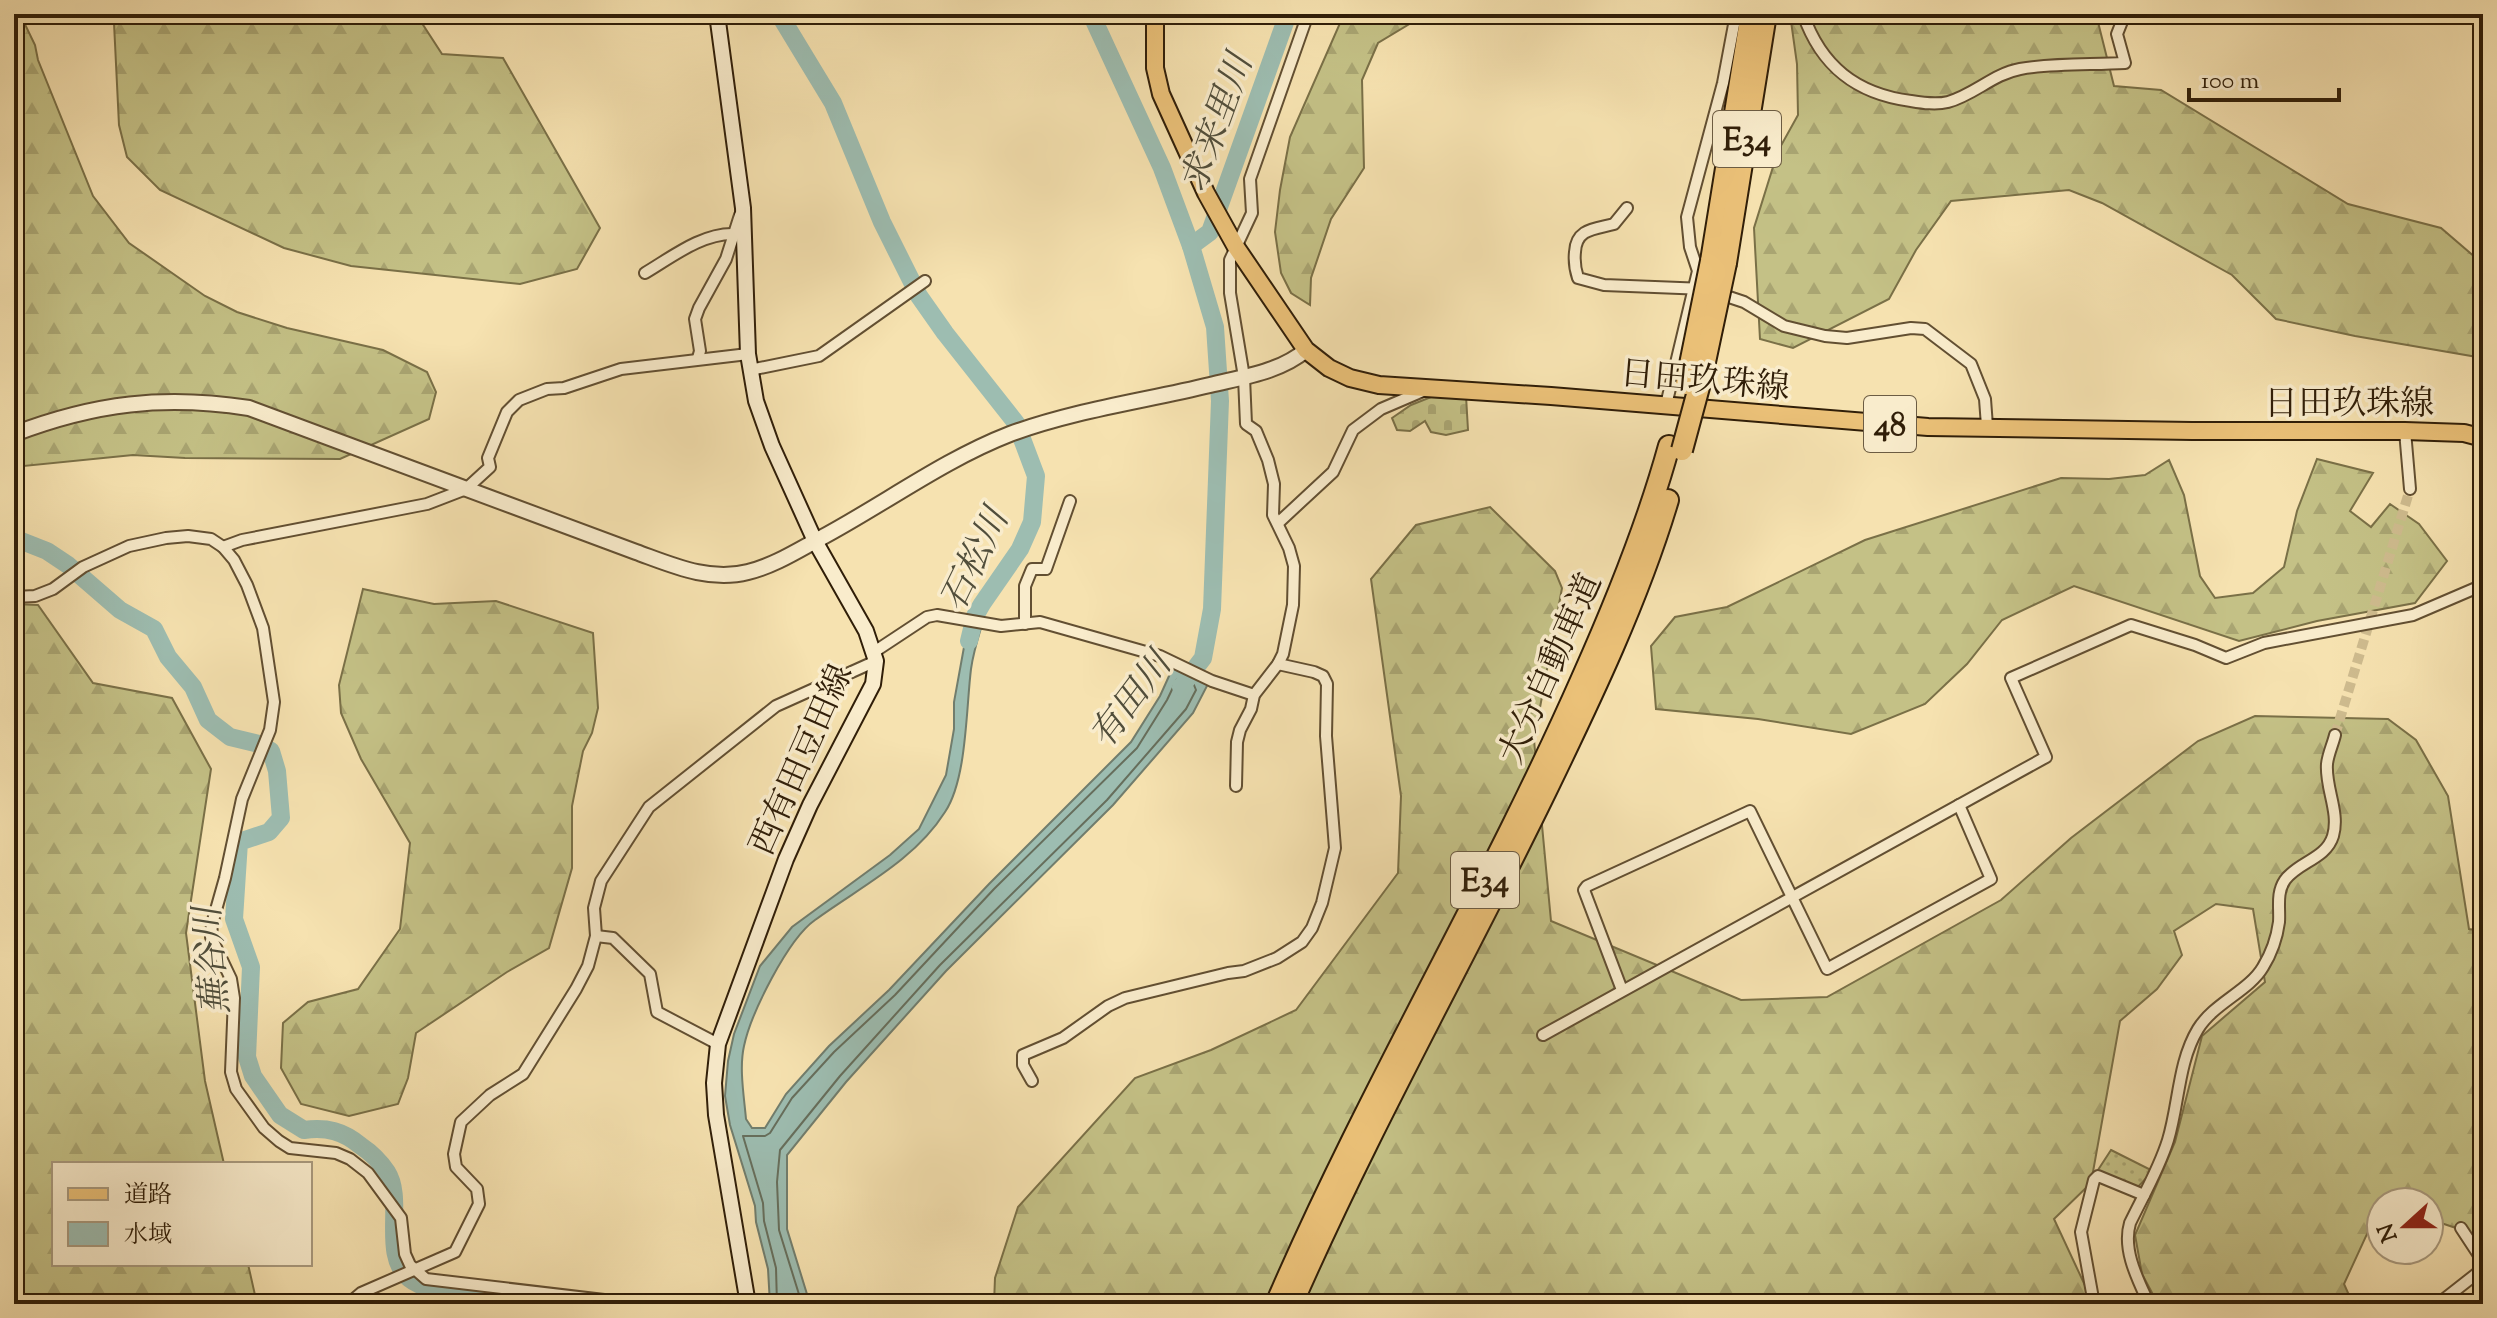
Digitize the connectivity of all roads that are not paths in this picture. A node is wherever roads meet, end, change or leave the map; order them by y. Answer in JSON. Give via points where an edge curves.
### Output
{"nodes":[{"id":1,"x":717,"y":14,"type":"edge"},
{"id":2,"x":1155,"y":14,"type":"edge"},
{"id":3,"x":1308,"y":14,"type":"edge"},
{"id":4,"x":1736,"y":14,"type":"edge"},
{"id":5,"x":1751,"y":14,"type":"edge"},
{"id":6,"x":1766,"y":14,"type":"edge"},
{"id":7,"x":1803,"y":14,"type":"edge"},
{"id":8,"x":2125,"y":14,"type":"edge"},
{"id":9,"x":743,"y":208,"type":"junction"},
{"id":10,"x":1627,"y":208,"type":"dead end"},
{"id":11,"x":734,"y":234,"type":"junction"},
{"id":12,"x":1236,"y":247,"type":"junction"},
{"id":13,"x":1719,"y":262,"type":"junction"},
{"id":14,"x":645,"y":273,"type":"dead end"},
{"id":15,"x":925,"y":281,"type":"dead end"},
{"id":16,"x":1694,"y":288,"type":"junction"},
{"id":17,"x":1306,"y":350,"type":"junction"},
{"id":18,"x":698,"y":358,"type":"junction"},
{"id":19,"x":749,"y":362,"type":"junction"},
{"id":20,"x":1244,"y":377,"type":"junction"},
{"id":21,"x":1430,"y":388,"type":"junction"},
{"id":22,"x":1666,"y":405,"type":"junction"},
{"id":23,"x":1987,"y":426,"type":"junction"},
{"id":24,"x":2405,"y":431,"type":"junction"},
{"id":25,"x":14,"y":434,"type":"edge"},
{"id":26,"x":2483,"y":438,"type":"edge"},
{"id":27,"x":1676,"y":448,"type":"junction"},
{"id":28,"x":466,"y":489,"type":"junction"},
{"id":29,"x":2410,"y":489,"type":"tunnel mouth"},
{"id":30,"x":1070,"y":501,"type":"dead end"},
{"id":31,"x":1278,"y":523,"type":"junction"},
{"id":32,"x":815,"y":541,"type":"junction"},
{"id":33,"x":223,"y":547,"type":"junction"},
{"id":34,"x":2483,"y":585,"type":"edge"},
{"id":35,"x":14,"y":597,"type":"edge"},
{"id":36,"x":1025,"y":624,"type":"junction"},
{"id":37,"x":875,"y":656,"type":"junction"},
{"id":38,"x":1278,"y":664,"type":"junction"},
{"id":39,"x":1254,"y":695,"type":"junction"},
{"id":40,"x":2335,"y":735,"type":"tunnel mouth"},
{"id":41,"x":1236,"y":786,"type":"dead end"},
{"id":42,"x":1959,"y":805,"type":"junction"},
{"id":43,"x":1792,"y":897,"type":"junction"},
{"id":44,"x":596,"y":936,"type":"junction"},
{"id":45,"x":1622,"y":990,"type":"junction"},
{"id":46,"x":1543,"y":1035,"type":"dead end"},
{"id":47,"x":718,"y":1044,"type":"junction"},
{"id":48,"x":1032,"y":1081,"type":"dead end"},
{"id":49,"x":2144,"y":1195,"type":"junction"},
{"id":50,"x":2461,"y":1228,"type":"dead end"},
{"id":51,"x":410,"y":1274,"type":"junction"},
{"id":52,"x":2440,"y":1303,"type":"edge"},
{"id":53,"x":348,"y":1304,"type":"edge"},
{"id":54,"x":638,"y":1304,"type":"edge"},
{"id":55,"x":722,"y":1304,"type":"edge"},
{"id":56,"x":748,"y":1304,"type":"edge"},
{"id":57,"x":1276,"y":1304,"type":"edge"},
{"id":58,"x":1292,"y":1304,"type":"edge"},
{"id":59,"x":2094,"y":1304,"type":"edge"},
{"id":60,"x":2149,"y":1304,"type":"edge"}],
"edges":[{"from":1,"to":9,"type":"street","name":"西有田豆田線"},
{"from":2,"to":12,"type":"main road","name":"日田玖珠線","number":"48","via":[[1155,68],[1161,94]]},
{"from":3,"to":12,"type":"street","via":[[1250,179],[1252,213]]},
{"from":4,"to":16,"type":"street","via":[[1687,217],[1698,271]]},
{"from":5,"to":13,"type":"highway","name":"大分自動車道","number":"E34"},
{"from":6,"to":13,"type":"highway","name":"大分自動車道","number":"E34"},
{"from":7,"to":8,"type":"street","via":[[1811,39],[1847,78],[1888,98],[1928,104],[1975,92],[2019,69],[2125,63],[2117,34]]},
{"from":9,"to":11,"type":"street"},
{"from":9,"to":19,"type":"street","name":"西有田豆田線"},
{"from":10,"to":16,"type":"street","via":[[1614,224],[1590,229],[1575,243],[1578,278],[1591,284]]},
{"from":11,"to":14,"type":"street","via":[[707,237]]},
{"from":11,"to":18,"type":"street","via":[[695,319]]},
{"from":12,"to":17,"type":"main road","name":"日田玖珠線","number":"48"},
{"from":12,"to":20,"type":"street","via":[[1230,260],[1230,293]]},
{"from":13,"to":27,"type":"highway","name":"大分自動車道","number":"E34","bridge":true,"via":[[1689,373]]},
{"from":15,"to":19,"type":"street","via":[[819,356]]},
{"from":16,"to":22,"type":"street"},
{"from":16,"to":23,"type":"street","via":[[1744,302],[1784,326],[1825,336],[1925,329],[1971,364],[1985,399]]},
{"from":17,"to":20,"type":"street","via":[[1289,364]]},
{"from":17,"to":21,"type":"main road","name":"日田玖珠線","number":"48","via":[[1350,378]]},
{"from":18,"to":19,"type":"street"},
{"from":18,"to":28,"type":"street","via":[[621,369],[519,400],[507,412],[488,458],[490,467]]},
{"from":19,"to":32,"type":"street","name":"西有田豆田線","via":[[772,446]]},
{"from":20,"to":31,"type":"street","via":[[1246,424],[1256,431],[1268,460]]},
{"from":20,"to":32,"type":"street","via":[[1080,413],[1008,435]]},
{"from":21,"to":22,"type":"main road","name":"日田玖珠線","number":"48"},
{"from":21,"to":31,"type":"street","via":[[1381,409],[1353,430],[1333,472]]},
{"from":22,"to":23,"type":"main road","name":"日田玖珠線","number":"48","via":[[1915,426]]},
{"from":23,"to":24,"type":"main road","name":"日田玖珠線","number":"48"},
{"from":24,"to":26,"type":"main road","name":"日田玖珠線","number":"48"},
{"from":24,"to":29,"type":"street"},
{"from":25,"to":28,"type":"street","via":[[112,406],[205,401],[249,408]]},
{"from":27,"to":57,"type":"highway","name":"大分自動車道","number":"E34","via":[[1616,601],[1510,835],[1334,1176]]},
{"from":27,"to":58,"type":"highway","name":"大分自動車道","number":"E34","via":[[1653,548],[1583,715],[1396,1082]]},
{"from":28,"to":32,"type":"street","via":[[713,576],[747,572]]},
{"from":28,"to":33,"type":"street","via":[[427,504]]},
{"from":30,"to":36,"type":"street","via":[[1046,569],[1032,569],[1025,586]]},
{"from":31,"to":38,"type":"street","via":[[1294,566],[1293,605]]},
{"from":32,"to":37,"type":"street","name":"西有田豆田線"},
{"from":33,"to":35,"type":"street","via":[[211,539],[188,536],[129,546],[83,567],[53,589]]},
{"from":33,"to":51,"type":"street","via":[[247,585],[263,628],[274,702],[270,730],[242,799],[212,924],[211,937],[234,998],[231,1072],[236,1089],[264,1128],[290,1148],[336,1153],[380,1185],[401,1218]]},
{"from":34,"to":42,"type":"street","via":[[2413,615],[2264,643],[2226,658],[2131,625],[2011,678],[2046,757]]},
{"from":36,"to":37,"type":"street","via":[[927,617]]},
{"from":36,"to":39,"type":"street","via":[[1040,622],[1160,656]]},
{"from":37,"to":44,"type":"street","via":[[776,706],[649,807],[601,881],[594,908]]},
{"from":37,"to":47,"type":"street","name":"西有田豆田線","via":[[873,684],[786,859]]},
{"from":38,"to":39,"type":"street"},
{"from":38,"to":48,"type":"street","via":[[1314,672],[1327,684],[1335,848],[1312,928],[1302,942],[1277,958],[1244,971],[1108,1006],[1063,1038],[1023,1055]]},
{"from":39,"to":41,"type":"street","via":[[1237,742]]},
{"from":40,"to":49,"type":"street","via":[[2327,765],[2332,839],[2284,882],[2279,924],[2261,971],[2198,1030],[2187,1053],[2169,1137]]},
{"from":42,"to":43,"type":"street"},
{"from":42,"to":43,"type":"street","via":[[1991,879],[1852,956],[1827,969]]},
{"from":43,"to":45,"type":"street"},
{"from":43,"to":45,"type":"street","via":[[1750,811],[1587,886],[1584,890]]},
{"from":44,"to":47,"type":"street","via":[[613,938],[650,974],[657,1012]]},
{"from":44,"to":51,"type":"street","via":[[576,989],[523,1074],[461,1122],[456,1167],[477,1189],[479,1204],[455,1252]]},
{"from":45,"to":46,"type":"street"},
{"from":47,"to":56,"type":"street","name":"西有田豆田線","via":[[716,1115]]},
{"from":49,"to":59,"type":"street","via":[[2098,1176],[2094,1180],[2081,1232]]},
{"from":49,"to":60,"type":"street","via":[[2127,1233],[2135,1276]]},
{"from":50,"to":52,"type":"street","via":[[2482,1260],[2480,1271]]},
{"from":51,"to":53,"type":"street","via":[[361,1293]]},
{"from":51,"to":54,"type":"street"},
{"from":55,"to":56,"type":"street"}]}
